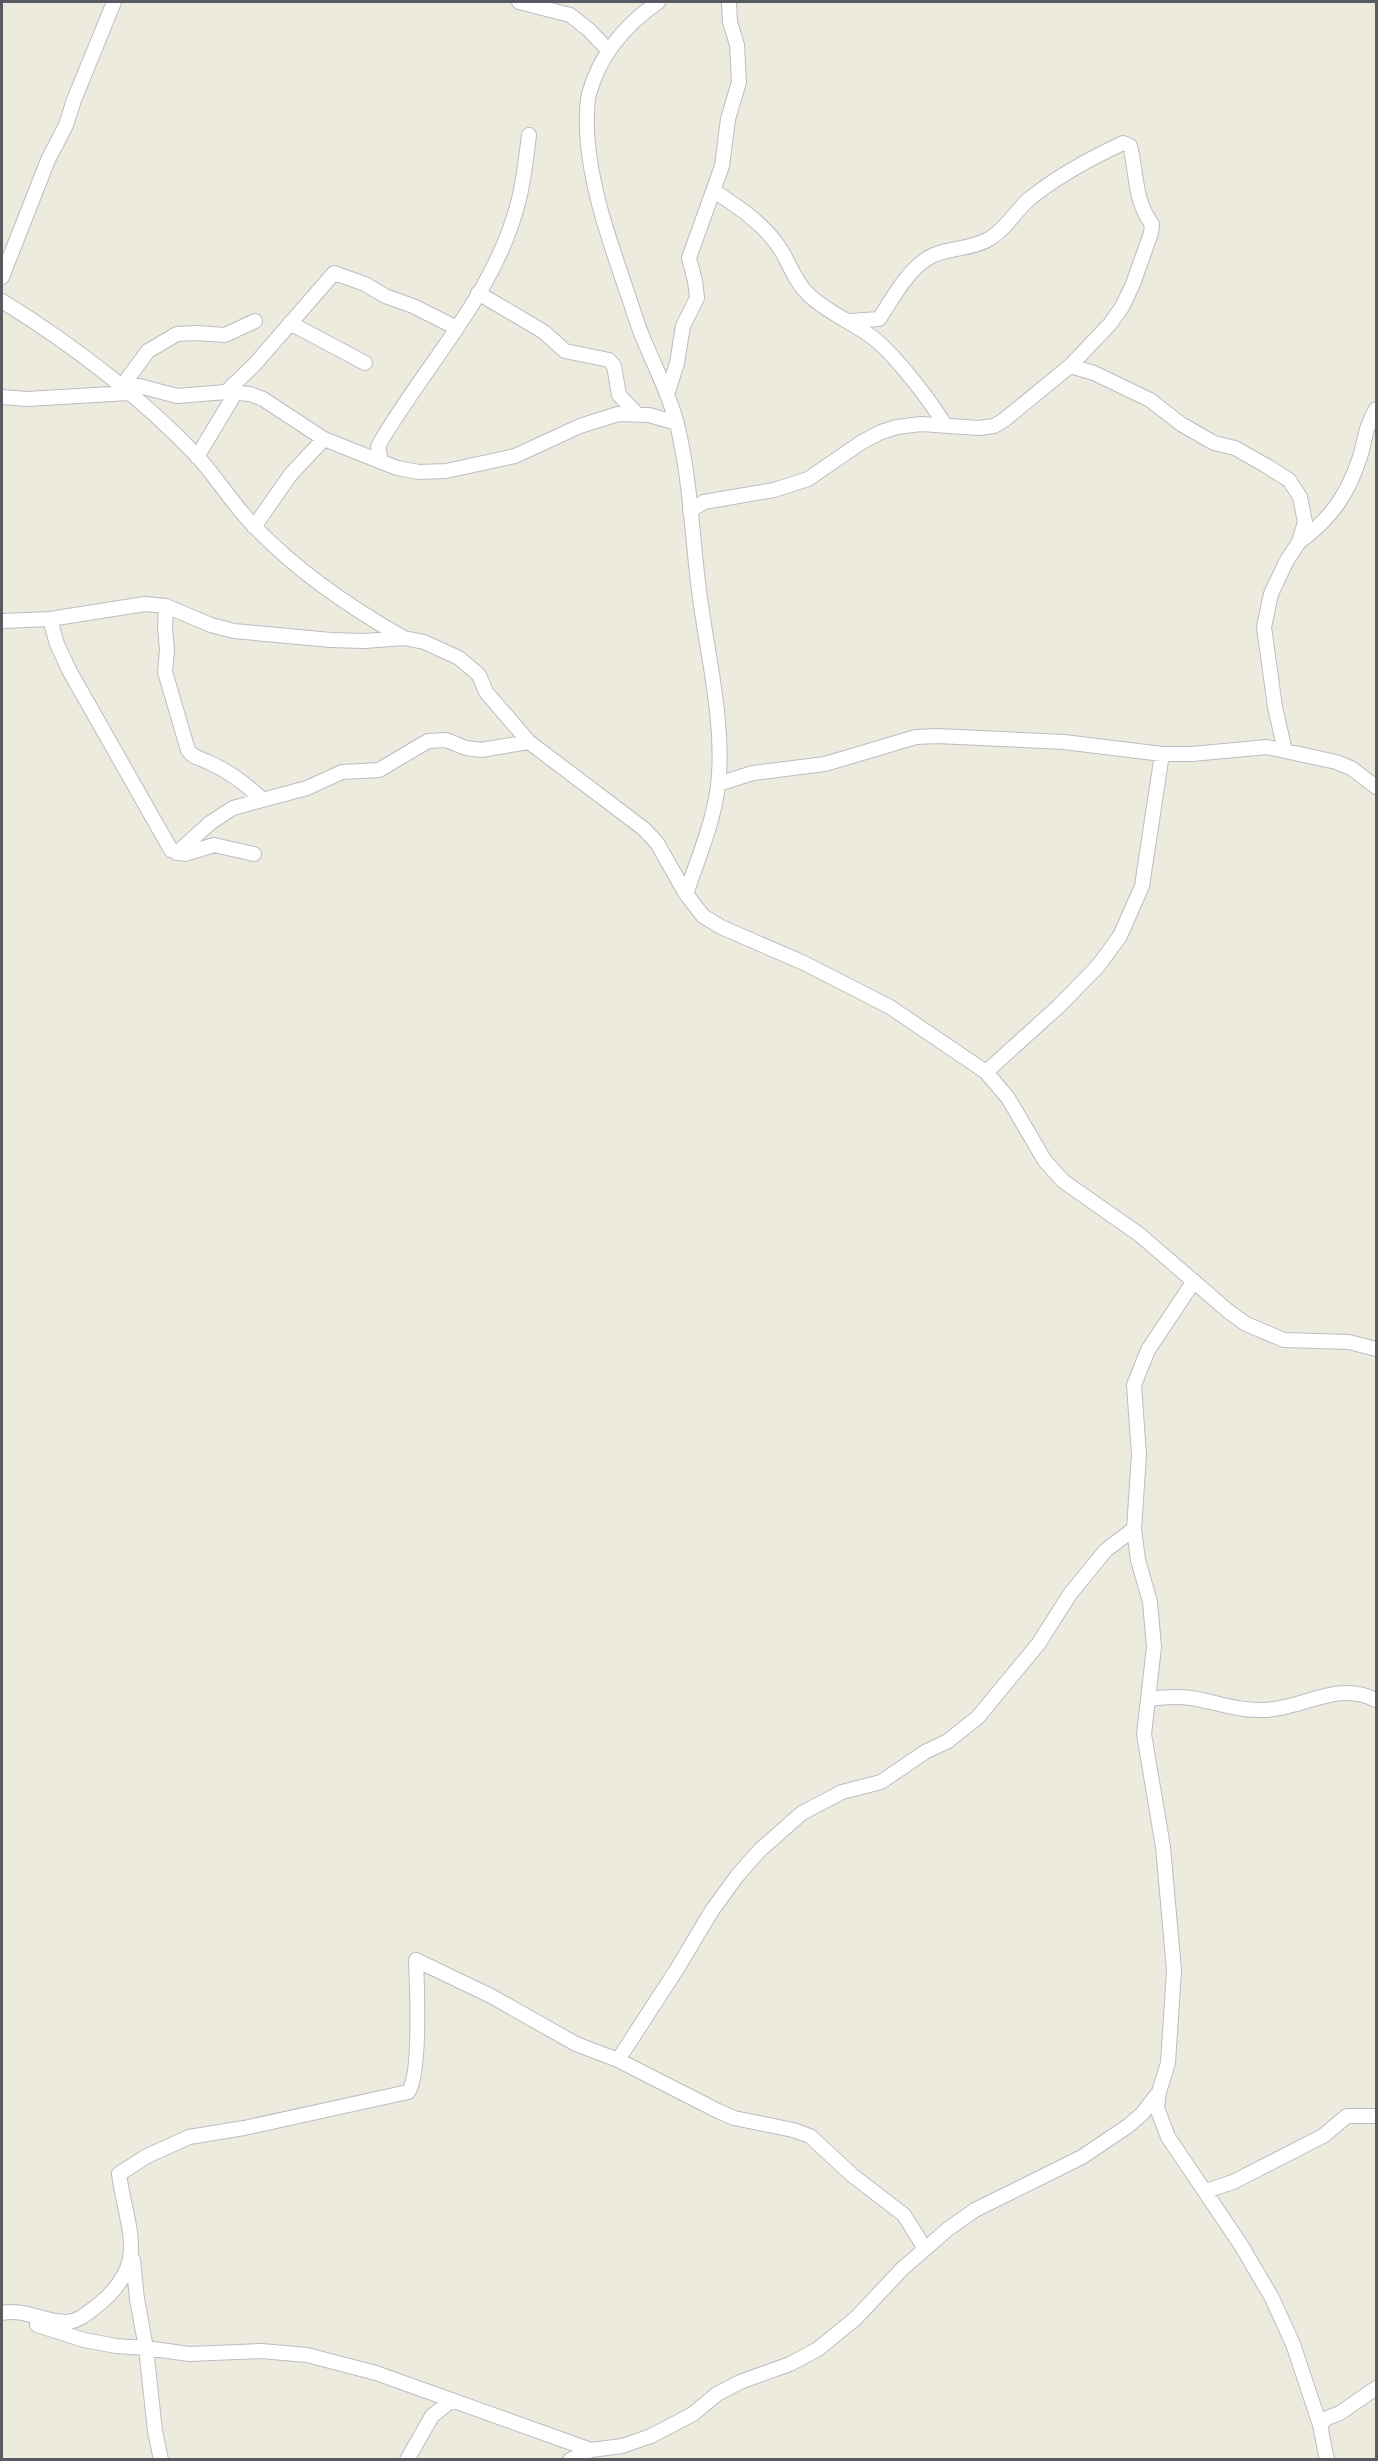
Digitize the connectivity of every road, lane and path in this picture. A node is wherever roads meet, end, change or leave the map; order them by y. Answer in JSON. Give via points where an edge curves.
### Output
{"nodes":[{"id":1,"x":114,"y":2,"type":"edge"},
{"id":2,"x":519,"y":2,"type":"edge"},
{"id":3,"x":658,"y":2,"type":"edge"},
{"id":4,"x":729,"y":2,"type":"edge"},
{"id":5,"x":608,"y":50,"type":"junction"},
{"id":6,"x":529,"y":135,"type":"dead end"},
{"id":7,"x":714,"y":191,"type":"junction"},
{"id":8,"x":2,"y":277,"type":"edge"},
{"id":9,"x":478,"y":293,"type":"junction"},
{"id":10,"x":2,"y":301,"type":"edge"},
{"id":11,"x":255,"y":321,"type":"dead end"},
{"id":12,"x":850,"y":321,"type":"junction"},
{"id":13,"x":290,"y":323,"type":"junction"},
{"id":14,"x":457,"y":328,"type":"junction"},
{"id":15,"x":365,"y":363,"type":"dead end"},
{"id":16,"x":1070,"y":366,"type":"junction"},
{"id":17,"x":125,"y":387,"type":"junction"},
{"id":18,"x":231,"y":392,"type":"junction"},
{"id":19,"x":667,"y":394,"type":"junction"},
{"id":20,"x":2,"y":397,"type":"edge"},
{"id":21,"x":1377,"y":409,"type":"edge"},
{"id":22,"x":636,"y":413,"type":"junction"},
{"id":23,"x":677,"y":423,"type":"junction"},
{"id":24,"x":945,"y":425,"type":"junction"},
{"id":25,"x":324,"y":439,"type":"junction"},
{"id":26,"x":197,"y":457,"type":"junction"},
{"id":27,"x":381,"y":461,"type":"junction"},
{"id":28,"x":690,"y":511,"type":"junction"},
{"id":29,"x":254,"y":527,"type":"junction"},
{"id":30,"x":1299,"y":542,"type":"junction"},
{"id":31,"x":166,"y":606,"type":"junction"},
{"id":32,"x":50,"y":619,"type":"junction"},
{"id":33,"x":2,"y":621,"type":"edge"},
{"id":34,"x":404,"y":638,"type":"junction"},
{"id":35,"x":529,"y":742,"type":"junction"},
{"id":36,"x":1285,"y":751,"type":"junction"},
{"id":37,"x":1162,"y":754,"type":"junction"},
{"id":38,"x":718,"y":784,"type":"junction"},
{"id":39,"x":1377,"y":787,"type":"edge"},
{"id":40,"x":263,"y":800,"type":"junction"},
{"id":41,"x":177,"y":853,"type":"junction"},
{"id":42,"x":254,"y":854,"type":"dead end"},
{"id":43,"x":686,"y":894,"type":"junction"},
{"id":44,"x":986,"y":1072,"type":"junction"},
{"id":45,"x":1194,"y":1281,"type":"junction"},
{"id":46,"x":1377,"y":1349,"type":"edge"},
{"id":47,"x":1134,"y":1529,"type":"junction"},
{"id":48,"x":1149,"y":1699,"type":"junction"},
{"id":49,"x":1377,"y":1700,"type":"edge"},
{"id":50,"x":618,"y":2060,"type":"junction"},
{"id":51,"x":1159,"y":2092,"type":"junction"},
{"id":52,"x":1377,"y":2116,"type":"edge"},
{"id":53,"x":1206,"y":2191,"type":"junction"},
{"id":54,"x":924,"y":2247,"type":"junction"},
{"id":55,"x":132,"y":2254,"type":"junction"},
{"id":56,"x":2,"y":2315,"type":"edge"},
{"id":57,"x":146,"y":2348,"type":"junction"},
{"id":58,"x":1377,"y":2388,"type":"edge"},
{"id":59,"x":433,"y":2393,"type":"junction"},
{"id":60,"x":453,"y":2400,"type":"junction"},
{"id":61,"x":432,"y":2416,"type":"junction"},
{"id":62,"x":1320,"y":2425,"type":"junction"},
{"id":63,"x":591,"y":2450,"type":"junction"},
{"id":64,"x":161,"y":2460,"type":"edge"},
{"id":65,"x":407,"y":2460,"type":"edge"},
{"id":66,"x":570,"y":2460,"type":"edge"},
{"id":67,"x":1327,"y":2460,"type":"edge"}],
"edges":[{"from":1,"to":8,"type":"street"},
{"from":2,"to":5,"type":"street","via":[[570,15]]},
{"from":3,"to":5,"type":"street","via":[[624,30]]},
{"from":4,"to":7,"type":"street","via":[[739,82]]},
{"from":5,"to":19,"type":"street","via":[[588,97],[588,145],[594,183],[605,229],[645,344]]},
{"from":6,"to":9,"type":"street","via":[[512,223]]},
{"from":7,"to":12,"type":"street","via":[[767,232],[809,295]]},
{"from":7,"to":19,"type":"street","via":[[689,258],[697,298],[683,326]]},
{"from":9,"to":14,"type":"street"},
{"from":9,"to":22,"type":"street","via":[[544,332],[565,351],[609,360],[614,366],[619,395]]},
{"from":10,"to":17,"type":"street"},
{"from":11,"to":17,"type":"street","via":[[225,335],[177,334],[148,351]]},
{"from":12,"to":16,"type":"street","via":[[879,319],[908,276],[929,257],[988,239],[1009,224],[1027,201],[1123,143],[1130,146],[1139,199],[1152,224],[1151,233],[1122,307]]},
{"from":12,"to":24,"type":"street","via":[[901,365]]},
{"from":13,"to":14,"type":"street","via":[[334,273]]},
{"from":13,"to":15,"type":"street"},
{"from":13,"to":18,"type":"street"},
{"from":14,"to":27,"type":"street","via":[[381,441]]},
{"from":16,"to":24,"type":"street","via":[[994,426]]},
{"from":16,"to":30,"type":"street","via":[[1150,400],[1214,443],[1235,448],[1289,480],[1299,497],[1305,522]]},
{"from":17,"to":18,"type":"street","via":[[177,396]]},
{"from":17,"to":20,"type":"street","via":[[37,399]]},
{"from":17,"to":26,"type":"street"},
{"from":18,"to":25,"type":"street","via":[[263,399]]},
{"from":18,"to":26,"type":"street"},
{"from":19,"to":23,"type":"street"},
{"from":21,"to":30,"type":"street","via":[[1367,426],[1351,485],[1318,528]]},
{"from":22,"to":23,"type":"street"},
{"from":22,"to":27,"type":"street","via":[[604,417],[515,456],[446,471],[419,472]]},
{"from":23,"to":28,"type":"street"},
{"from":24,"to":28,"type":"street","via":[[912,424],[881,432],[808,479],[774,490],[704,502]]},
{"from":25,"to":27,"type":"street"},
{"from":25,"to":29,"type":"street","via":[[291,474]]},
{"from":26,"to":29,"type":"street"},
{"from":28,"to":38,"type":"street","via":[[717,713]]},
{"from":29,"to":34,"type":"street","via":[[333,593]]},
{"from":30,"to":36,"type":"street","via":[[1271,594],[1264,627]]},
{"from":31,"to":32,"type":"street","via":[[145,604]]},
{"from":31,"to":34,"type":"street","via":[[234,631],[342,640]]},
{"from":31,"to":40,"type":"street","via":[[165,672],[188,750],[236,777]]},
{"from":32,"to":33,"type":"street"},
{"from":32,"to":41,"type":"street","via":[[69,670],[168,846]]},
{"from":34,"to":35,"type":"street","via":[[437,646],[466,663]]},
{"from":35,"to":40,"type":"street","via":[[481,750],[446,740],[428,741],[386,768],[342,772],[307,788]]},
{"from":35,"to":43,"type":"street","via":[[644,830],[657,843]]},
{"from":36,"to":37,"type":"street","via":[[1267,747]]},
{"from":36,"to":39,"type":"street","via":[[1336,762]]},
{"from":37,"to":38,"type":"street","via":[[1064,742],[916,737],[825,764],[753,773]]},
{"from":37,"to":44,"type":"street","via":[[1143,880],[1120,936],[1098,966],[1059,1006]]},
{"from":38,"to":43,"type":"street","via":[[712,818]]},
{"from":40,"to":41,"type":"street","via":[[233,808]]},
{"from":41,"to":42,"type":"street","via":[[214,845]]},
{"from":43,"to":44,"type":"street","via":[[703,916],[721,927],[890,1007]]},
{"from":44,"to":45,"type":"street","via":[[1008,1098],[1045,1161],[1063,1181],[1140,1235]]},
{"from":45,"to":46,"type":"street","via":[[1228,1311],[1265,1333],[1284,1340],[1349,1342]]},
{"from":45,"to":47,"type":"street","via":[[1148,1350],[1134,1385],[1139,1448]]},
{"from":47,"to":48,"type":"street","via":[[1153,1624]]},
{"from":47,"to":50,"type":"street","via":[[1106,1550],[1070,1594],[1040,1643],[978,1717],[948,1741],[881,1782],[842,1792],[802,1813],[760,1850],[711,1912]]},
{"from":48,"to":49,"type":"street","via":[[1188,1698],[1249,1710],[1284,1707],[1347,1692]]},
{"from":48,"to":51,"type":"street","via":[[1144,1734],[1163,1847],[1174,1970],[1168,2064]]},
{"from":50,"to":54,"type":"street","via":[[734,2118],[810,2136],[904,2215]]},
{"from":50,"to":55,"type":"street","via":[[576,2044],[416,1960],[416,2054],[408,2092],[189,2137],[147,2156],[118,2174]]},
{"from":51,"to":53,"type":"street","via":[[1157,2108],[1168,2137]]},
{"from":51,"to":54,"type":"street","via":[[1142,2114],[1114,2136],[1082,2157],[975,2210]]},
{"from":52,"to":53,"type":"street","via":[[1347,2116],[1323,2136],[1233,2182]]},
{"from":53,"to":62,"type":"street","via":[[1272,2298],[1293,2344]]},
{"from":54,"to":63,"type":"street","via":[[856,2318],[818,2349],[740,2382],[651,2436],[622,2446]]},
{"from":55,"to":56,"type":"street","via":[[119,2285],[75,2320],[59,2322],[26,2313]]},
{"from":55,"to":57,"type":"street"},
{"from":56,"to":57,"type":"street","via":[[98,2343]]},
{"from":57,"to":59,"type":"street","via":[[189,2354],[261,2351],[307,2355]]},
{"from":57,"to":64,"type":"street"},
{"from":58,"to":62,"type":"street"},
{"from":59,"to":60,"type":"street"},
{"from":59,"to":61,"type":"street"},
{"from":60,"to":61,"type":"street"},
{"from":60,"to":63,"type":"street"},
{"from":61,"to":65,"type":"street"},
{"from":62,"to":67,"type":"street"},
{"from":63,"to":66,"type":"street"}]}
